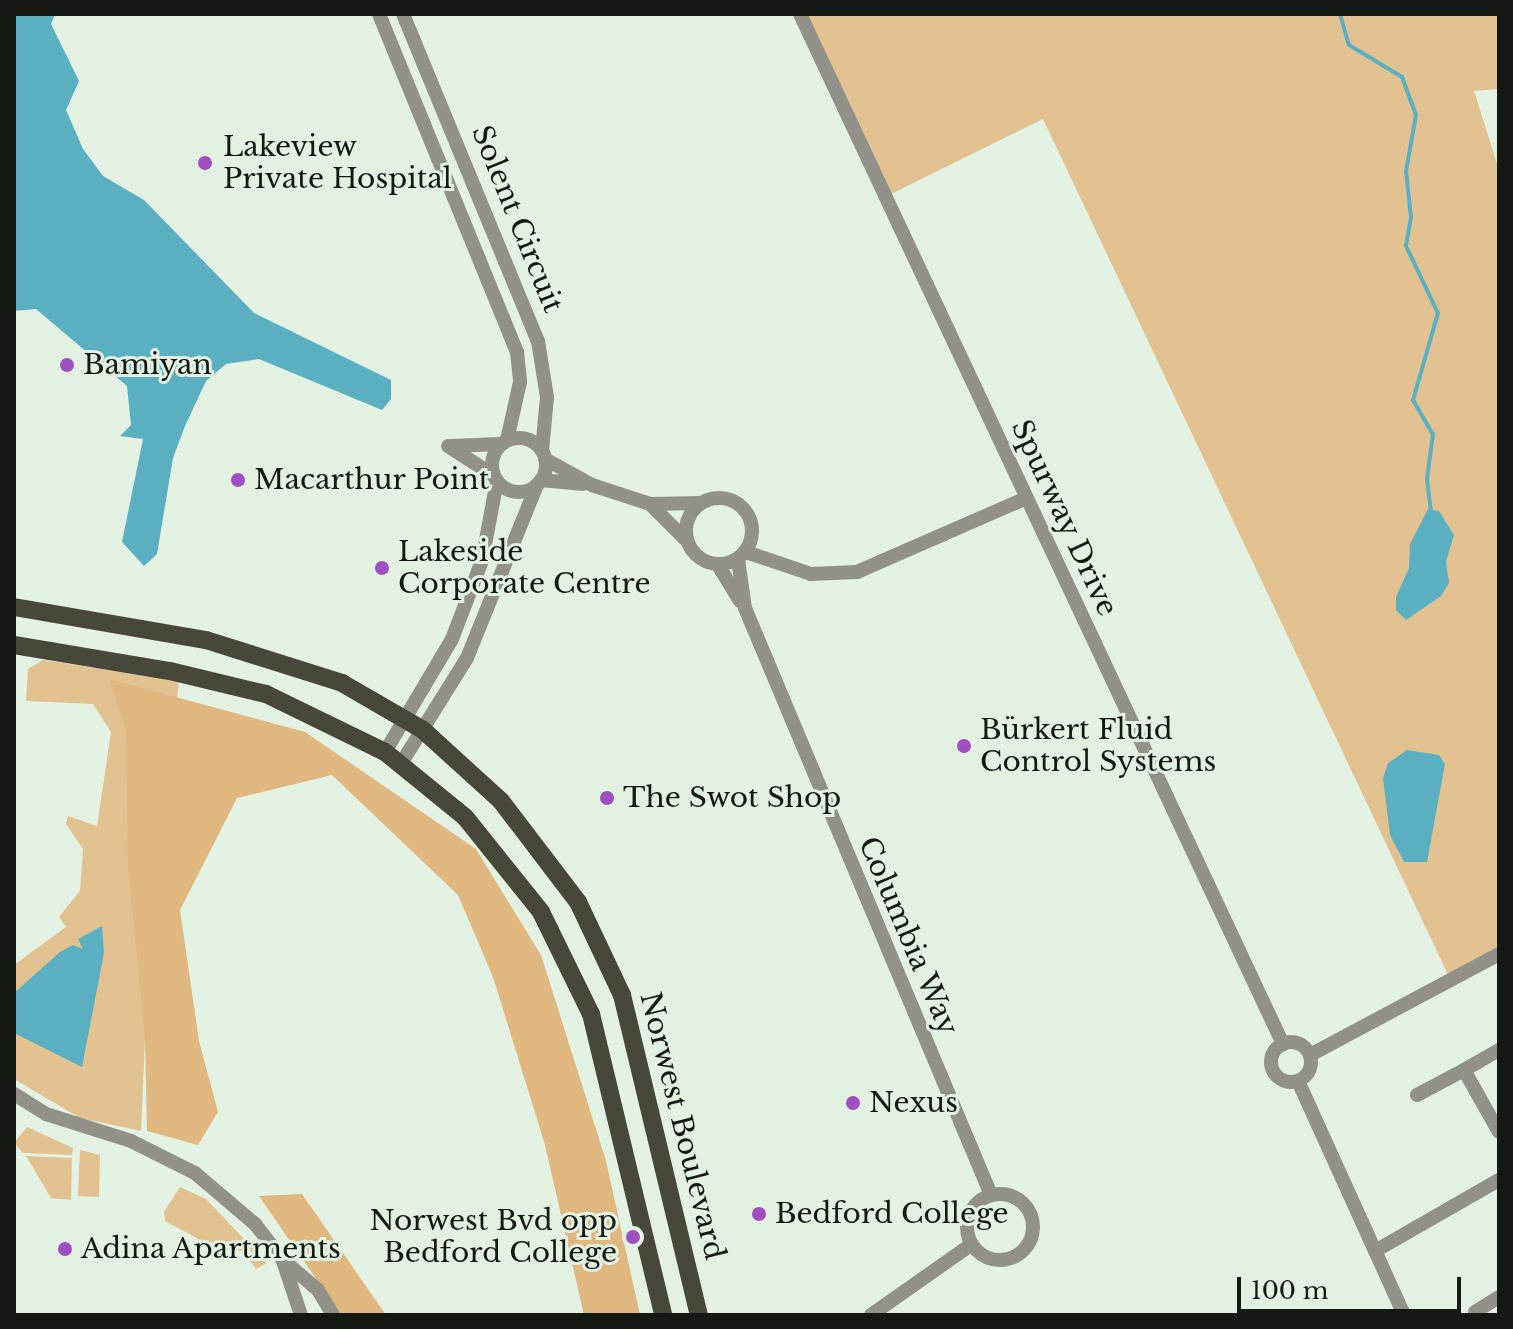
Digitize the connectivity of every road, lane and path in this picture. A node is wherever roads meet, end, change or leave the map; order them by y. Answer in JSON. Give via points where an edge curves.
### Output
{"nodes":[{"id":1,"x":379,"y":14,"type":"edge"},
{"id":2,"x":403,"y":14,"type":"edge"},
{"id":3,"x":800,"y":14,"type":"edge"},
{"id":4,"x":504,"y":442,"type":"junction"},
{"id":5,"x":544,"y":455,"type":"junction"},
{"id":6,"x":495,"y":478,"type":"junction"},
{"id":7,"x":539,"y":483,"type":"junction"},
{"id":8,"x":592,"y":485,"type":"junction"},
{"id":9,"x":1026,"y":498,"type":"junction"},
{"id":10,"x":700,"y":503,"type":"junction"},
{"id":11,"x":650,"y":504,"type":"junction"},
{"id":12,"x":686,"y":540,"type":"junction"},
{"id":13,"x":742,"y":555,"type":"junction"},
{"id":14,"x":718,"y":565,"type":"junction"},
{"id":15,"x":14,"y":607,"type":"edge"},
{"id":16,"x":745,"y":608,"type":"junction"},
{"id":17,"x":14,"y":645,"type":"edge"},
{"id":18,"x":406,"y":719,"type":"junction"},
{"id":19,"x":423,"y":730,"type":"junction"},
{"id":20,"x":385,"y":752,"type":"junction"},
{"id":21,"x":402,"y":762,"type":"junction"},
{"id":22,"x":1499,"y":954,"type":"edge"},
{"id":23,"x":1283,"y":1044,"type":"junction"},
{"id":24,"x":1499,"y":1050,"type":"edge"},
{"id":25,"x":1310,"y":1055,"type":"junction"},
{"id":26,"x":1464,"y":1070,"type":"junction"},
{"id":27,"x":1298,"y":1081,"type":"junction"},
{"id":28,"x":14,"y":1094,"type":"edge"},
{"id":29,"x":1417,"y":1095,"type":"dead end"},
{"id":30,"x":1499,"y":1132,"type":"edge"},
{"id":31,"x":1498,"y":1184,"type":"edge"},
{"id":32,"x":991,"y":1195,"type":"junction"},
{"id":33,"x":972,"y":1244,"type":"junction"},
{"id":34,"x":1375,"y":1251,"type":"junction"},
{"id":35,"x":283,"y":1260,"type":"junction"},
{"id":36,"x":1499,"y":1297,"type":"edge"},
{"id":37,"x":1475,"y":1312,"type":"dead end"},
{"id":38,"x":301,"y":1315,"type":"edge"},
{"id":39,"x":333,"y":1315,"type":"edge"},
{"id":40,"x":663,"y":1315,"type":"edge"},
{"id":41,"x":699,"y":1315,"type":"edge"},
{"id":42,"x":871,"y":1315,"type":"edge"},
{"id":43,"x":1404,"y":1315,"type":"edge"}],
"edges":[{"from":1,"to":4,"type":"street","name":"Solent Circuit","via":[[517,352],[520,382]]},
{"from":2,"to":5,"type":"street","name":"Solent Circuit","via":[[538,341],[547,397]]},
{"from":3,"to":9,"type":"street","name":"Spurway Drive"},
{"from":4,"to":5,"type":"street","via":[[527,439]]},
{"from":4,"to":6,"type":"street","via":[[494,453]]},
{"from":4,"to":6,"type":"street","via":[[448,446]]},
{"from":5,"to":7,"type":"street"},
{"from":5,"to":8,"type":"street"},
{"from":6,"to":7,"type":"street","via":[[512,491]]},
{"from":6,"to":18,"type":"street","via":[[490,530],[464,610],[434,676]]},
{"from":7,"to":8,"type":"street"},
{"from":7,"to":19,"type":"street","via":[[477,637]]},
{"from":8,"to":11,"type":"street"},
{"from":9,"to":13,"type":"street","via":[[857,572],[811,574]]},
{"from":9,"to":23,"type":"street","name":"Spurway Drive"},
{"from":10,"to":11,"type":"street"},
{"from":10,"to":12,"type":"street","via":[[687,520]]},
{"from":10,"to":13,"type":"street","via":[[718,497],[744,509],[753,530]]},
{"from":11,"to":12,"type":"street"},
{"from":12,"to":14,"type":"street","via":[[698,558]]},
{"from":13,"to":14,"type":"street"},
{"from":13,"to":16,"type":"street","name":"Columbia Way"},
{"from":14,"to":16,"type":"street","name":"Columbia Way"},
{"from":15,"to":18,"type":"main road","name":"Norwest Boulevard","via":[[262,655],[342,683]]},
{"from":16,"to":32,"type":"street","name":"Columbia Way","via":[[865,905]]},
{"from":17,"to":20,"type":"main road","via":[[236,685],[303,709]]},
{"from":18,"to":19,"type":"main road","name":"Norwest Boulevard"},
{"from":18,"to":20,"type":"street"},
{"from":19,"to":21,"type":"street"},
{"from":19,"to":41,"type":"main road","name":"Norwest Boulevard","via":[[530,834],[603,948],[641,1062]]},
{"from":20,"to":21,"type":"main road"},
{"from":21,"to":40,"type":"main road","via":[[498,853],[564,951],[609,1075]]},
{"from":22,"to":25,"type":"street"},
{"from":23,"to":25,"type":"street","via":[[1302,1045]]},
{"from":23,"to":27,"type":"street","via":[[1272,1059],[1275,1072]]},
{"from":24,"to":26,"type":"street"},
{"from":25,"to":27,"type":"street","via":[[1310,1067]]},
{"from":26,"to":29,"type":"street"},
{"from":26,"to":30,"type":"street"},
{"from":27,"to":34,"type":"street"},
{"from":28,"to":35,"type":"street","via":[[46,1114],[131,1141],[195,1173],[255,1224]]},
{"from":31,"to":34,"type":"street"},
{"from":32,"to":33,"type":"street","via":[[969,1215]]},
{"from":32,"to":33,"type":"street","via":[[1011,1195],[1022,1202],[1033,1220],[1032,1237],[1021,1253],[1006,1260],[988,1258]]},
{"from":33,"to":42,"type":"street"},
{"from":34,"to":43,"type":"street"},
{"from":35,"to":38,"type":"street"},
{"from":35,"to":39,"type":"street","via":[[318,1290]]},
{"from":36,"to":37,"type":"street"}]}
